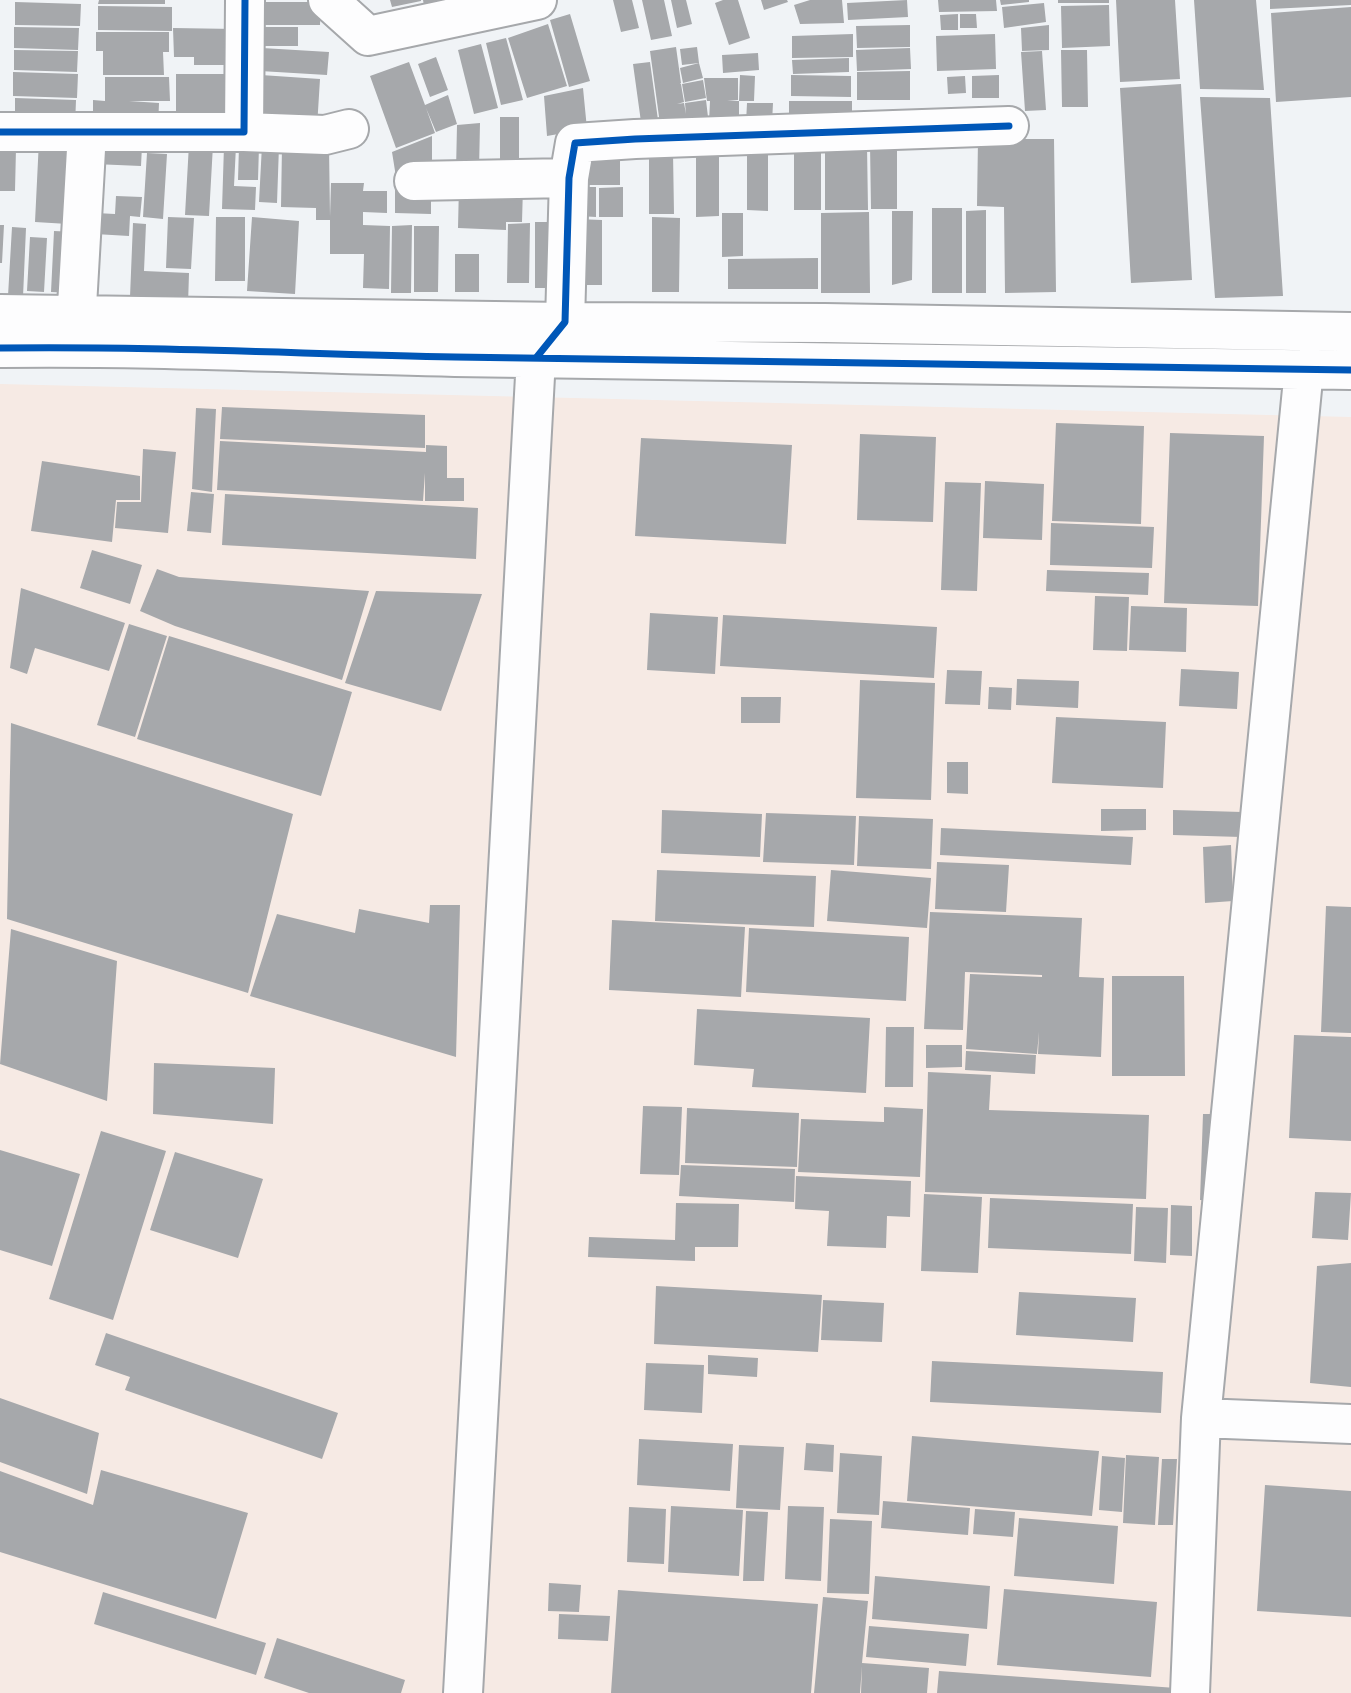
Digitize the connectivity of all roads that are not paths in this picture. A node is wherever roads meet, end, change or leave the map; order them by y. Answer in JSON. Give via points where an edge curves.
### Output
{"nodes":[{"id":1,"x":245,"y":0,"type":"edge"},
{"id":2,"x":328,"y":0,"type":"edge"},
{"id":3,"x":537,"y":0,"type":"edge"},
{"id":4,"x":469,"y":7,"type":"edge"},
{"id":5,"x":1009,"y":126,"type":"dead end"},
{"id":6,"x":349,"y":129,"type":"dead end"},
{"id":7,"x":0,"y":132,"type":"edge"},
{"id":8,"x":87,"y":132,"type":"junction"},
{"id":9,"x":244,"y":132,"type":"junction"},
{"id":10,"x":569,"y":178,"type":"junction"},
{"id":11,"x":414,"y":181,"type":"dead end"},
{"id":12,"x":0,"y":314,"type":"edge"},
{"id":13,"x":565,"y":322,"type":"junction"},
{"id":14,"x":76,"y":331,"type":"junction"},
{"id":15,"x":1351,"y":332,"type":"edge"},
{"id":16,"x":0,"y":348,"type":"edge"},
{"id":17,"x":536,"y":358,"type":"junction"},
{"id":18,"x":1304,"y":369,"type":"junction"},
{"id":19,"x":1351,"y":370,"type":"edge"},
{"id":20,"x":1201,"y":1418,"type":"junction"},
{"id":21,"x":1351,"y":1424,"type":"edge"},
{"id":22,"x":463,"y":1693,"type":"edge"},
{"id":23,"x":1190,"y":1693,"type":"edge"}],
"edges":[{"from":1,"to":9,"type":"street"},
{"from":2,"to":4,"type":"street","via":[[368,36]]},
{"from":3,"to":4,"type":"street"},
{"from":5,"to":10,"type":"street","via":[[575,143]]},
{"from":6,"to":9,"type":"street","via":[[325,135]]},
{"from":7,"to":8,"type":"street"},
{"from":8,"to":9,"type":"street"},
{"from":8,"to":14,"type":"street"},
{"from":10,"to":11,"type":"street"},
{"from":10,"to":13,"type":"street"},
{"from":12,"to":14,"type":"street"},
{"from":13,"to":14,"type":"street"},
{"from":13,"to":15,"type":"street"},
{"from":13,"to":17,"type":"street"},
{"from":14,"to":16,"type":"street"},
{"from":14,"to":17,"type":"street","via":[[327,355]]},
{"from":17,"to":18,"type":"street"},
{"from":17,"to":22,"type":"street"},
{"from":18,"to":19,"type":"street"},
{"from":18,"to":20,"type":"street"},
{"from":20,"to":21,"type":"street"},
{"from":20,"to":23,"type":"street"}]}
